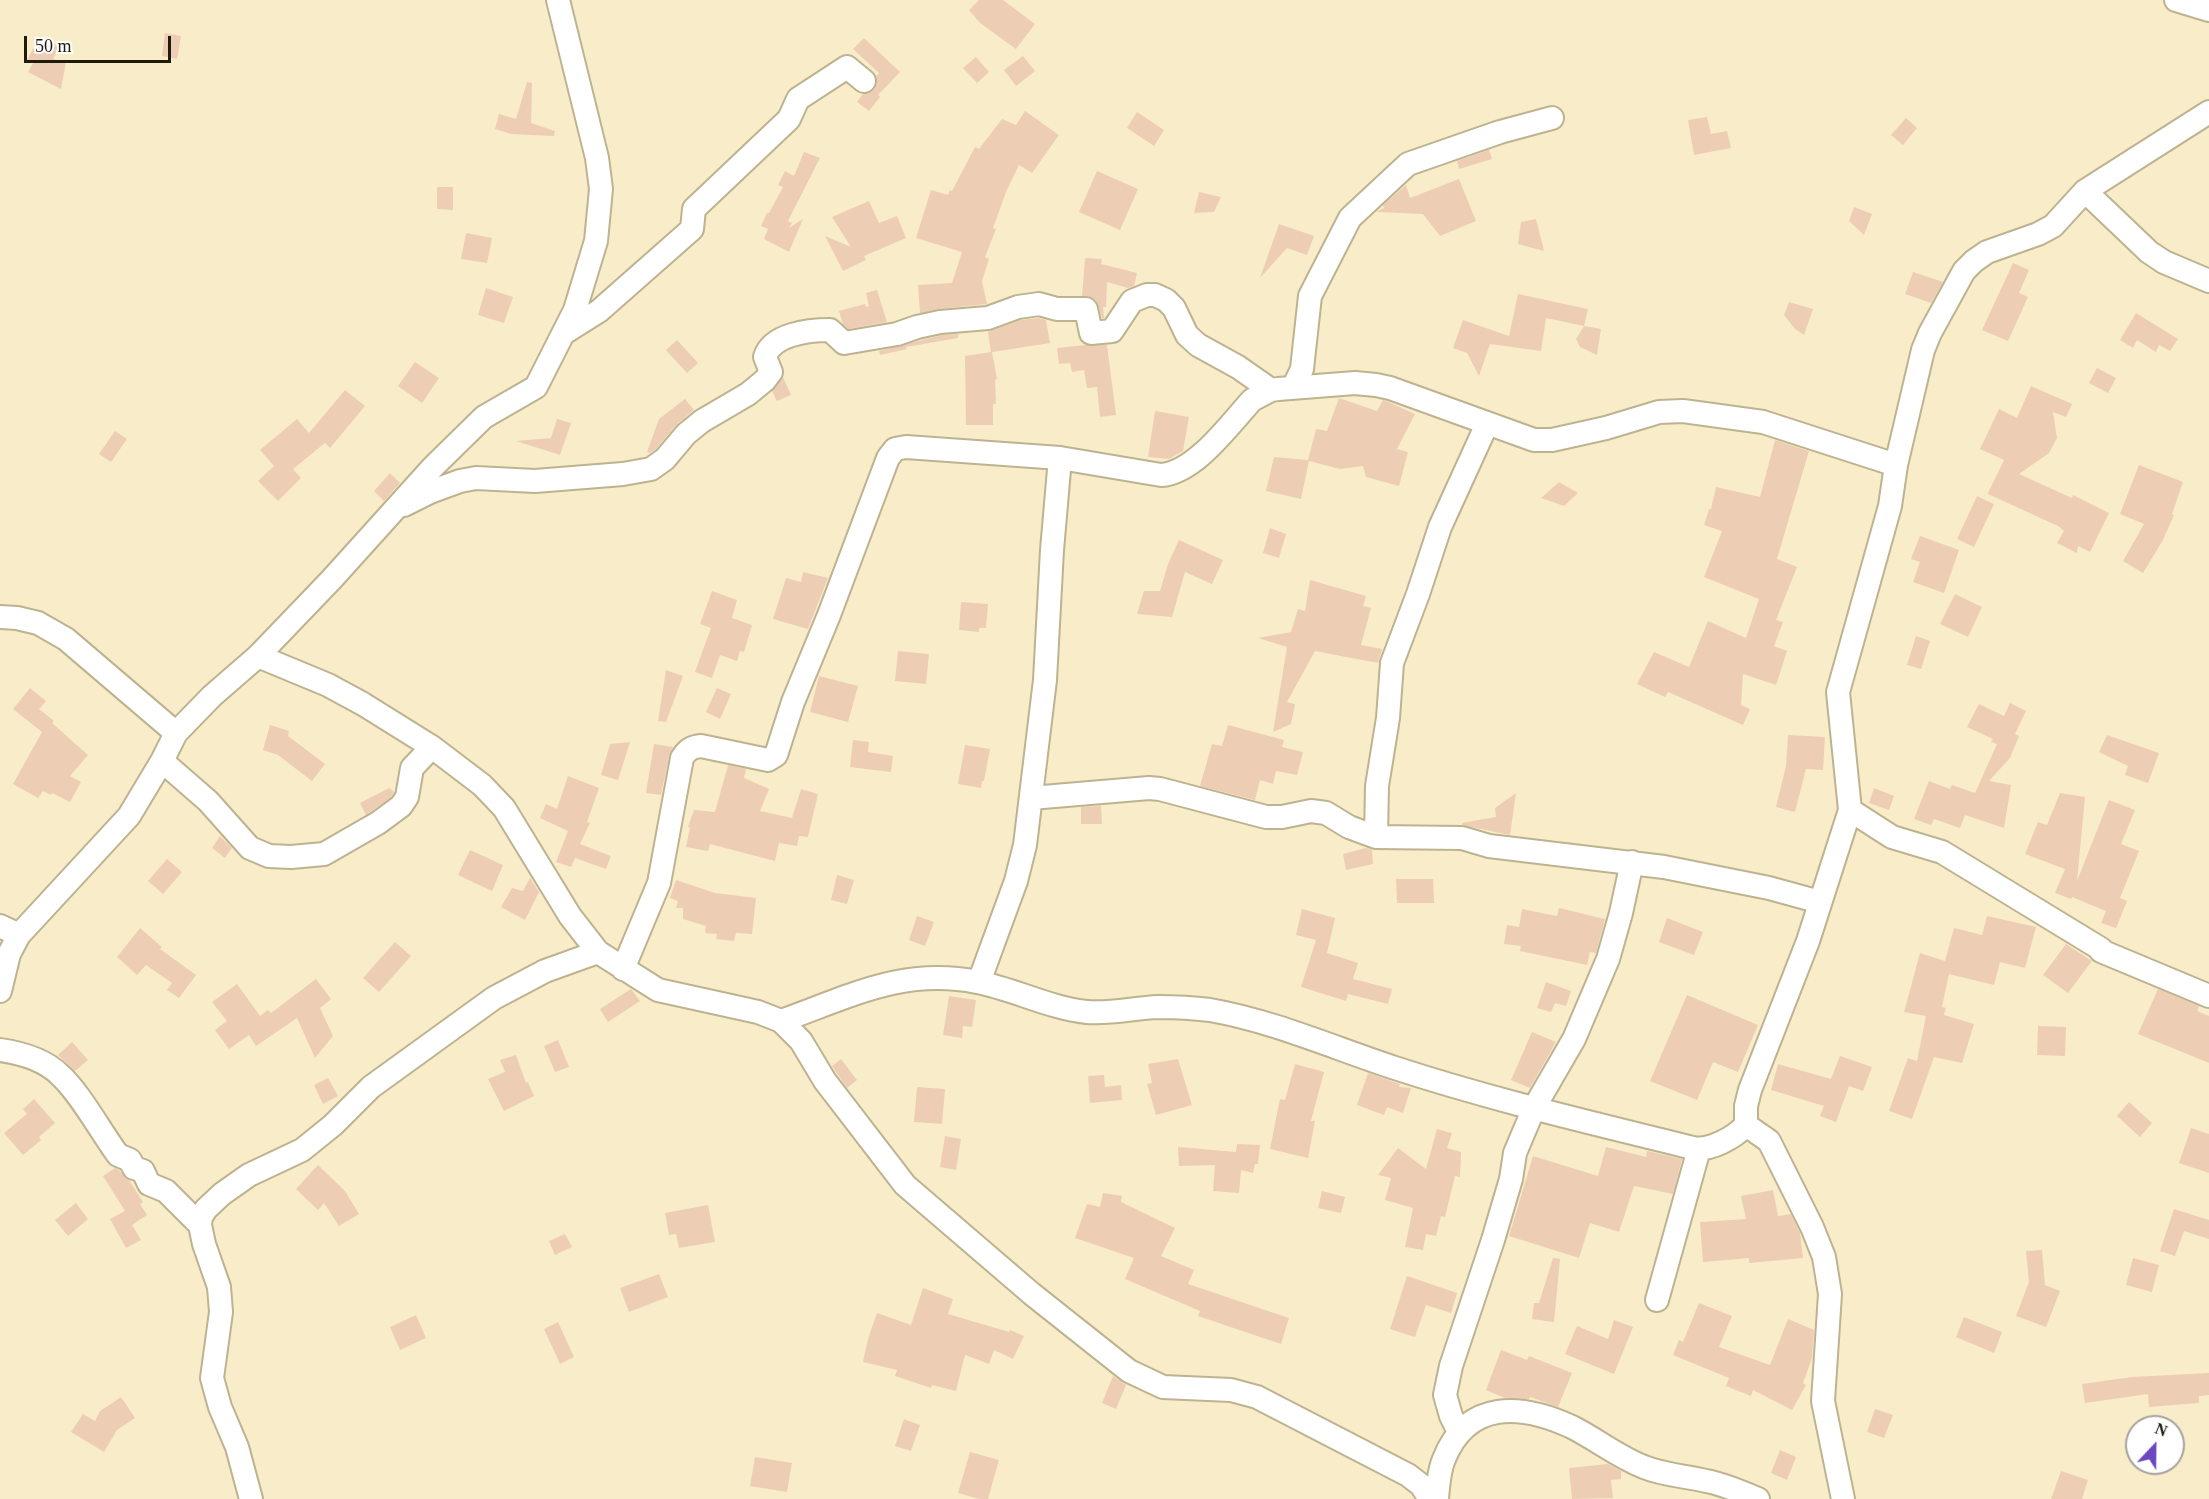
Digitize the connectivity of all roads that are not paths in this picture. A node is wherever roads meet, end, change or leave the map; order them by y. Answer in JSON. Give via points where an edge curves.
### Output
{"nodes":[{"id":1,"x":558,"y":0,"type":"edge"},
{"id":2,"x":2176,"y":0,"type":"edge"},
{"id":3,"x":2209,"y":10,"type":"edge"},
{"id":4,"x":864,"y":81,"type":"dead end"},
{"id":5,"x":2209,"y":112,"type":"edge"},
{"id":6,"x":1552,"y":118,"type":"dead end"},
{"id":7,"x":2085,"y":191,"type":"junction"},
{"id":8,"x":2209,"y":280,"type":"edge"},
{"id":9,"x":563,"y":333,"type":"junction"},
{"id":10,"x":1282,"y":389,"type":"junction"},
{"id":11,"x":1487,"y":424,"type":"junction"},
{"id":12,"x":1060,"y":458,"type":"junction"},
{"id":13,"x":1896,"y":465,"type":"junction"},
{"id":14,"x":395,"y":510,"type":"junction"},
{"id":15,"x":0,"y":617,"type":"edge"},
{"id":16,"x":258,"y":656,"type":"junction"},
{"id":17,"x":176,"y":733,"type":"junction"},
{"id":18,"x":432,"y":747,"type":"junction"},
{"id":19,"x":162,"y":761,"type":"junction"},
{"id":20,"x":1031,"y":798,"type":"junction"},
{"id":21,"x":1850,"y":810,"type":"junction"},
{"id":22,"x":1376,"y":837,"type":"junction"},
{"id":23,"x":1632,"y":862,"type":"junction"},
{"id":24,"x":1820,"y":902,"type":"junction"},
{"id":25,"x":9,"y":931,"type":"edge"},
{"id":26,"x":598,"y":952,"type":"junction"},
{"id":27,"x":623,"y":969,"type":"junction"},
{"id":28,"x":980,"y":982,"type":"junction"},
{"id":29,"x":0,"y":991,"type":"edge"},
{"id":30,"x":2209,"y":996,"type":"edge"},
{"id":31,"x":781,"y":1021,"type":"junction"},
{"id":32,"x":0,"y":1050,"type":"edge"},
{"id":33,"x":1534,"y":1108,"type":"junction"},
{"id":34,"x":1746,"y":1125,"type":"junction"},
{"id":35,"x":1699,"y":1149,"type":"junction"},
{"id":36,"x":200,"y":1225,"type":"junction"},
{"id":37,"x":1657,"y":1300,"type":"dead end"},
{"id":38,"x":1459,"y":1432,"type":"junction"},
{"id":39,"x":1839,"y":1498,"type":"edge"},
{"id":40,"x":251,"y":1499,"type":"edge"},
{"id":41,"x":1430,"y":1499,"type":"edge"},
{"id":42,"x":1437,"y":1499,"type":"edge"},
{"id":43,"x":1758,"y":1499,"type":"edge"}],
"edges":[{"from":1,"to":9,"type":"street","via":[[601,177],[596,241],[575,310]]},
{"from":2,"to":3,"type":"street"},
{"from":4,"to":9,"type":"street","via":[[847,67],[798,99],[789,119],[694,209],[692,229],[599,311]]},
{"from":5,"to":7,"type":"street"},
{"from":6,"to":10,"type":"street","via":[[1408,164],[1350,218],[1310,296],[1302,369]]},
{"from":7,"to":8,"type":"street","via":[[2164,262]]},
{"from":7,"to":13,"type":"street","via":[[2053,226],[1987,252],[1964,272],[1923,350]]},
{"from":9,"to":14,"type":"street","via":[[536,387],[484,417]]},
{"from":10,"to":11,"type":"street","via":[[1355,382],[1383,386]]},
{"from":10,"to":12,"type":"street","via":[[1252,400],[1216,440],[1187,466],[1170,474]]},
{"from":10,"to":14,"type":"street","via":[[1198,345],[1187,335],[1174,308],[1155,295],[1132,301],[1112,331],[1091,333],[1086,309],[1057,309],[1039,304],[988,318],[940,322],[844,343],[830,330],[802,332],[772,345],[765,357],[771,372],[765,380],[686,434],[651,469],[535,481],[476,478],[430,492]]},
{"from":11,"to":13,"type":"street","via":[[1526,438],[1552,440],[1659,412],[1683,411],[1763,422]]},
{"from":11,"to":22,"type":"street","via":[[1440,527],[1392,663],[1377,786]]},
{"from":12,"to":20,"type":"street","via":[[1045,680]]},
{"from":12,"to":27,"type":"street","via":[[895,449],[888,458],[793,702],[776,755],[768,760],[701,746],[686,751],[662,876]]},
{"from":13,"to":21,"type":"street","via":[[1890,506],[1838,692]]},
{"from":14,"to":16,"type":"street"},
{"from":15,"to":17,"type":"street","via":[[38,623],[66,639]]},
{"from":16,"to":17,"type":"street"},
{"from":16,"to":18,"type":"street","via":[[328,685]]},
{"from":17,"to":19,"type":"street"},
{"from":18,"to":19,"type":"street","via":[[412,768],[407,797],[393,812],[324,854],[291,857],[268,856],[250,848],[208,801]]},
{"from":18,"to":26,"type":"street","via":[[482,785],[504,808],[570,916]]},
{"from":19,"to":25,"type":"street","via":[[129,816]]},
{"from":20,"to":22,"type":"street","via":[[1160,789],[1266,817],[1326,813]]},
{"from":20,"to":28,"type":"street","via":[[1016,881]]},
{"from":21,"to":24,"type":"street"},
{"from":21,"to":30,"type":"street","via":[[1892,837],[1942,852],[2101,951]]},
{"from":22,"to":23,"type":"street","via":[[1462,838],[1489,846]]},
{"from":23,"to":24,"type":"street","via":[[1769,888]]},
{"from":23,"to":33,"type":"street","via":[[1608,959],[1574,1039]]},
{"from":24,"to":34,"type":"street","via":[[1750,1090]]},
{"from":25,"to":29,"type":"street","via":[[9,954]]},
{"from":26,"to":27,"type":"street"},
{"from":26,"to":36,"type":"street","via":[[545,972],[494,998],[371,1087],[302,1150],[249,1175],[222,1194],[206,1209]]},
{"from":27,"to":31,"type":"street","via":[[658,990],[758,1012]]},
{"from":28,"to":31,"type":"street","via":[[918,977],[855,992]]},
{"from":28,"to":33,"type":"street","via":[[1086,1012],[1158,1007],[1209,1010],[1263,1023],[1396,1068]]},
{"from":31,"to":41,"type":"street","via":[[801,1041],[825,1081],[905,1185],[1129,1371],[1163,1387],[1231,1390],[1257,1397],[1407,1475],[1421,1485]]},
{"from":32,"to":36,"type":"street","via":[[34,1058],[60,1074],[118,1155],[130,1160],[149,1184],[166,1191]]},
{"from":33,"to":35,"type":"street"},
{"from":33,"to":38,"type":"street","via":[[1515,1153],[1496,1230],[1451,1366],[1445,1395]]},
{"from":34,"to":35,"type":"street","via":[[1709,1148]]},
{"from":34,"to":39,"type":"street","via":[[1769,1141],[1824,1257],[1830,1294],[1823,1401]]},
{"from":35,"to":37,"type":"street"},
{"from":36,"to":40,"type":"street","via":[[221,1303],[212,1378]]},
{"from":38,"to":42,"type":"street","via":[[1442,1466]]},
{"from":38,"to":43,"type":"street","via":[[1479,1418],[1501,1412],[1533,1412],[1573,1428],[1649,1470],[1706,1481]]}]}
